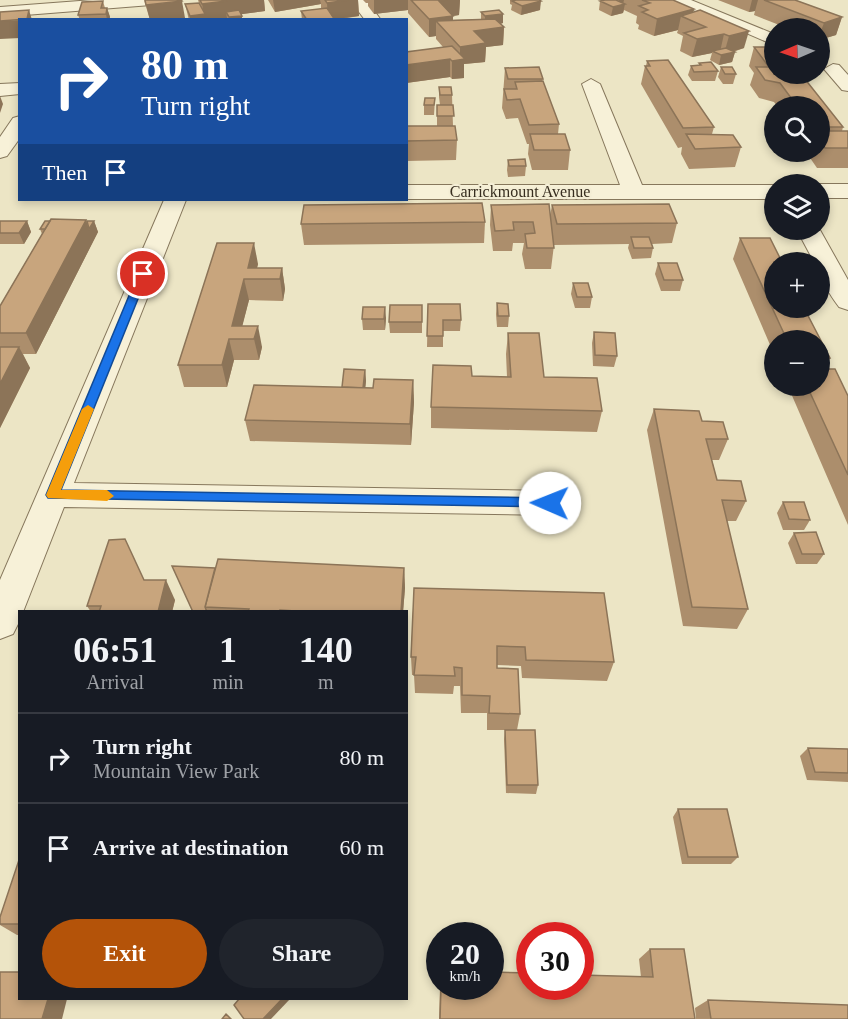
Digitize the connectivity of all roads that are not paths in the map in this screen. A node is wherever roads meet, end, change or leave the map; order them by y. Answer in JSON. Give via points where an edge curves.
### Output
{"nodes":[{"id":1,"x":151,"y":0,"type":"edge"},
{"id":2,"x":358,"y":0,"type":"edge"},
{"id":3,"x":678,"y":0,"type":"edge"},
{"id":4,"x":0,"y":12,"type":"edge"},
{"id":5,"x":372,"y":18,"type":"edge"},
{"id":6,"x":764,"y":36,"type":"edge"},
{"id":7,"x":833,"y":69,"type":"dead end"},
{"id":8,"x":591,"y":84,"type":"dead end"},
{"id":9,"x":848,"y":86,"type":"edge"},
{"id":10,"x":18,"y":88,"type":"edge"},
{"id":11,"x":0,"y":90,"type":"edge"},
{"id":12,"x":18,"y":125,"type":"edge"},
{"id":13,"x":0,"y":152,"type":"edge"},
{"id":14,"x":633,"y":191,"type":"junction"},
{"id":15,"x":830,"y":191,"type":"edge"},
{"id":16,"x":848,"y":191,"type":"edge"},
{"id":17,"x":408,"y":192,"type":"edge"},
{"id":18,"x":764,"y":192,"type":"edge"},
{"id":19,"x":175,"y":201,"type":"edge"},
{"id":20,"x":814,"y":240,"type":"edge"},
{"id":21,"x":848,"y":302,"type":"edge"},
{"id":22,"x":52,"y":495,"type":"junction"},
{"id":23,"x":550,"y":503,"type":"dead end"},
{"id":24,"x":0,"y":623,"type":"edge"}],
"edges":[{"from":1,"to":4,"type":"street"},
{"from":2,"to":5,"type":"street"},
{"from":3,"to":6,"type":"street"},
{"from":7,"to":9,"type":"street"},
{"from":8,"to":14,"type":"street"},
{"from":10,"to":11,"type":"street"},
{"from":12,"to":13,"type":"street"},
{"from":14,"to":17,"type":"street","name":"Carrickmount Avenue"},
{"from":14,"to":18,"type":"street","name":"Carrickmount Avenue"},
{"from":15,"to":16,"type":"street"},
{"from":19,"to":22,"type":"street"},
{"from":20,"to":21,"type":"street"},
{"from":22,"to":23,"type":"street"},
{"from":22,"to":24,"type":"street"}]}
